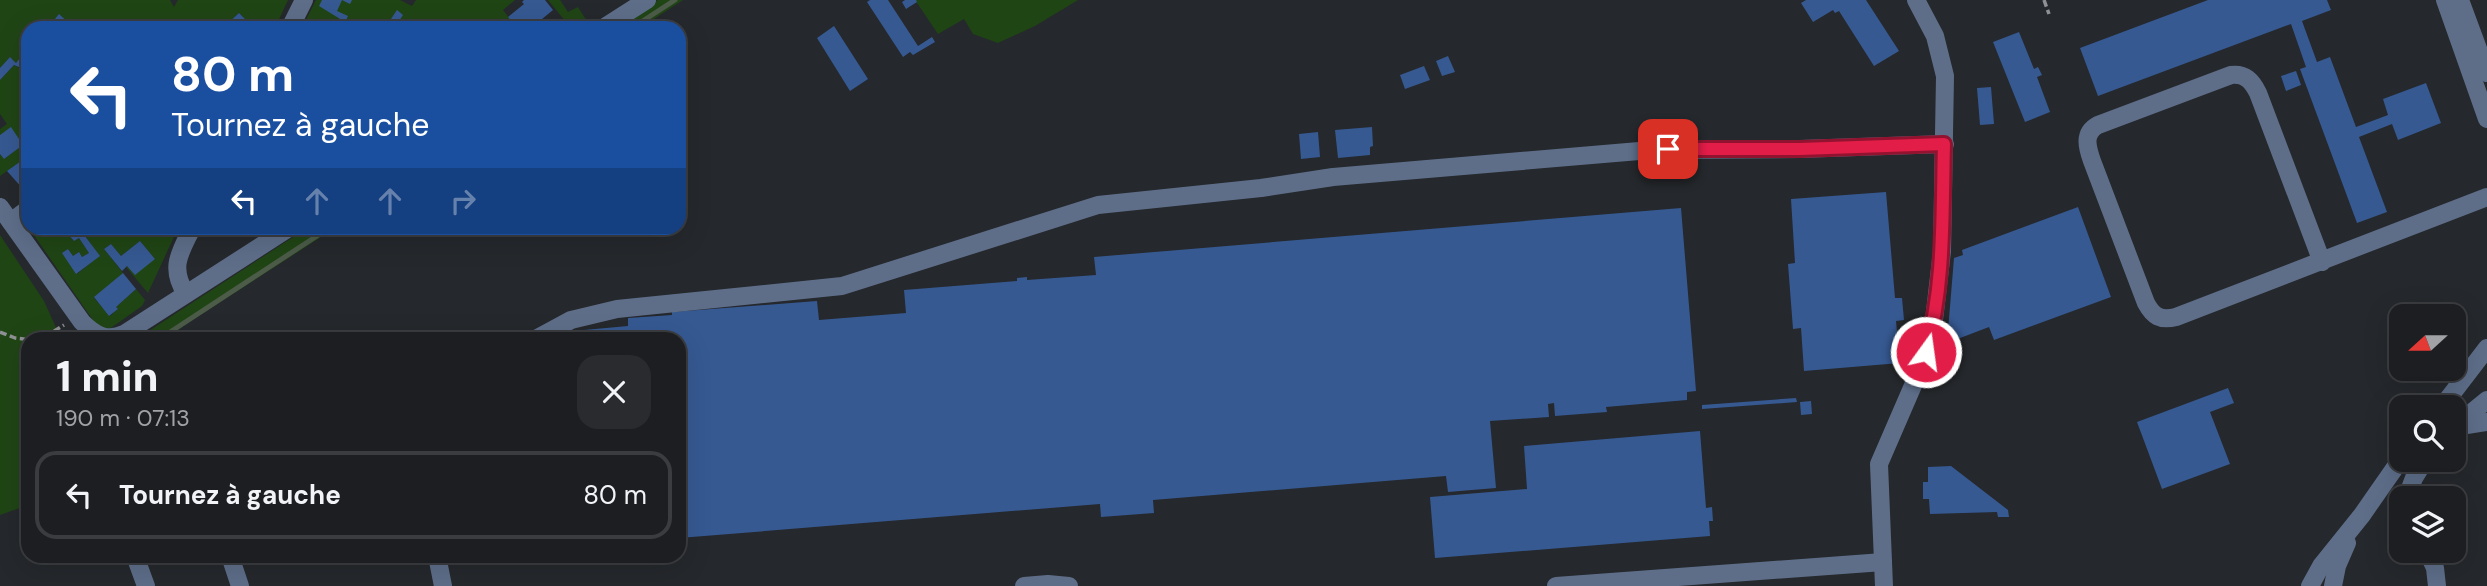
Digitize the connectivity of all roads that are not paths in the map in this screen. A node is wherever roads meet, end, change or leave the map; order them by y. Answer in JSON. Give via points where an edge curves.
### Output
{"nodes":[{"id":1,"x":304,"y":0,"type":"edge"},
{"id":2,"x":645,"y":0,"type":"edge"},
{"id":3,"x":1916,"y":0,"type":"edge"},
{"id":4,"x":2445,"y":0,"type":"edge"},
{"id":5,"x":2460,"y":0,"type":"edge"},
{"id":6,"x":294,"y":21,"type":"edge"},
{"id":7,"x":614,"y":21,"type":"edge"},
{"id":8,"x":2487,"y":73,"type":"edge"},
{"id":9,"x":2487,"y":119,"type":"edge"},
{"id":10,"x":1944,"y":144,"type":"junction"},
{"id":11,"x":2487,"y":197,"type":"edge"},
{"id":12,"x":0,"y":206,"type":"edge"},
{"id":13,"x":21,"y":214,"type":"edge"},
{"id":14,"x":10,"y":222,"type":"junction"},
{"id":15,"x":189,"y":235,"type":"edge"},
{"id":16,"x":278,"y":235,"type":"edge"},
{"id":17,"x":2322,"y":262,"type":"junction"},
{"id":18,"x":186,"y":294,"type":"junction"},
{"id":19,"x":94,"y":332,"type":"edge"},
{"id":20,"x":126,"y":332,"type":"edge"},
{"id":21,"x":549,"y":332,"type":"edge"},
{"id":22,"x":2487,"y":348,"type":"edge"},
{"id":23,"x":2451,"y":395,"type":"edge"},
{"id":24,"x":2487,"y":400,"type":"edge"},
{"id":25,"x":2466,"y":417,"type":"edge"},
{"id":26,"x":2487,"y":422,"type":"edge"},
{"id":27,"x":2466,"y":425,"type":"edge"},
{"id":28,"x":2392,"y":472,"type":"edge"},
{"id":29,"x":2362,"y":515,"type":"junction"},
{"id":30,"x":1883,"y":562,"type":"junction"},
{"id":31,"x":138,"y":563,"type":"edge"},
{"id":32,"x":232,"y":563,"type":"edge"},
{"id":33,"x":438,"y":563,"type":"edge"},
{"id":34,"x":2433,"y":563,"type":"edge"},
{"id":35,"x":146,"y":586,"type":"edge"},
{"id":36,"x":240,"y":586,"type":"edge"},
{"id":37,"x":443,"y":586,"type":"edge"},
{"id":38,"x":1024,"y":586,"type":"edge"},
{"id":39,"x":1069,"y":586,"type":"edge"},
{"id":40,"x":1556,"y":586,"type":"edge"},
{"id":41,"x":1884,"y":586,"type":"edge"},
{"id":42,"x":2309,"y":586,"type":"edge"},
{"id":43,"x":2333,"y":586,"type":"edge"},
{"id":44,"x":2437,"y":586,"type":"edge"}],
"edges":[{"from":1,"to":6,"type":"street"},
{"from":2,"to":7,"type":"street"},
{"from":3,"to":10,"type":"street","via":[[1943,63]]},
{"from":4,"to":9,"type":"street"},
{"from":5,"to":8,"type":"street"},
{"from":10,"to":21,"type":"street","via":[[1651,149],[1321,178],[1098,205],[842,286],[617,309],[571,320]]},
{"from":10,"to":30,"type":"street","via":[[1942,251],[1934,320],[1916,382],[1878,464]]},
{"from":11,"to":17,"type":"street"},
{"from":12,"to":14,"type":"street"},
{"from":13,"to":14,"type":"street"},
{"from":14,"to":19,"type":"street"},
{"from":15,"to":18,"type":"street","via":[[177,265]]},
{"from":16,"to":18,"type":"street"},
{"from":17,"to":17,"type":"street","via":[[2258,93],[2244,76],[2231,75],[2090,131],[2089,154],[2155,316],[2176,317]]},
{"from":18,"to":20,"type":"street"},
{"from":22,"to":23,"type":"street"},
{"from":24,"to":25,"type":"street"},
{"from":26,"to":27,"type":"street"},
{"from":28,"to":29,"type":"street"},
{"from":29,"to":42,"type":"street"},
{"from":29,"to":43,"type":"street","via":[[2340,559]]},
{"from":30,"to":40,"type":"street"},
{"from":30,"to":41,"type":"street"},
{"from":31,"to":35,"type":"street"},
{"from":32,"to":36,"type":"street"},
{"from":33,"to":37,"type":"street"},
{"from":34,"to":44,"type":"street"},
{"from":38,"to":39,"type":"street"}]}
